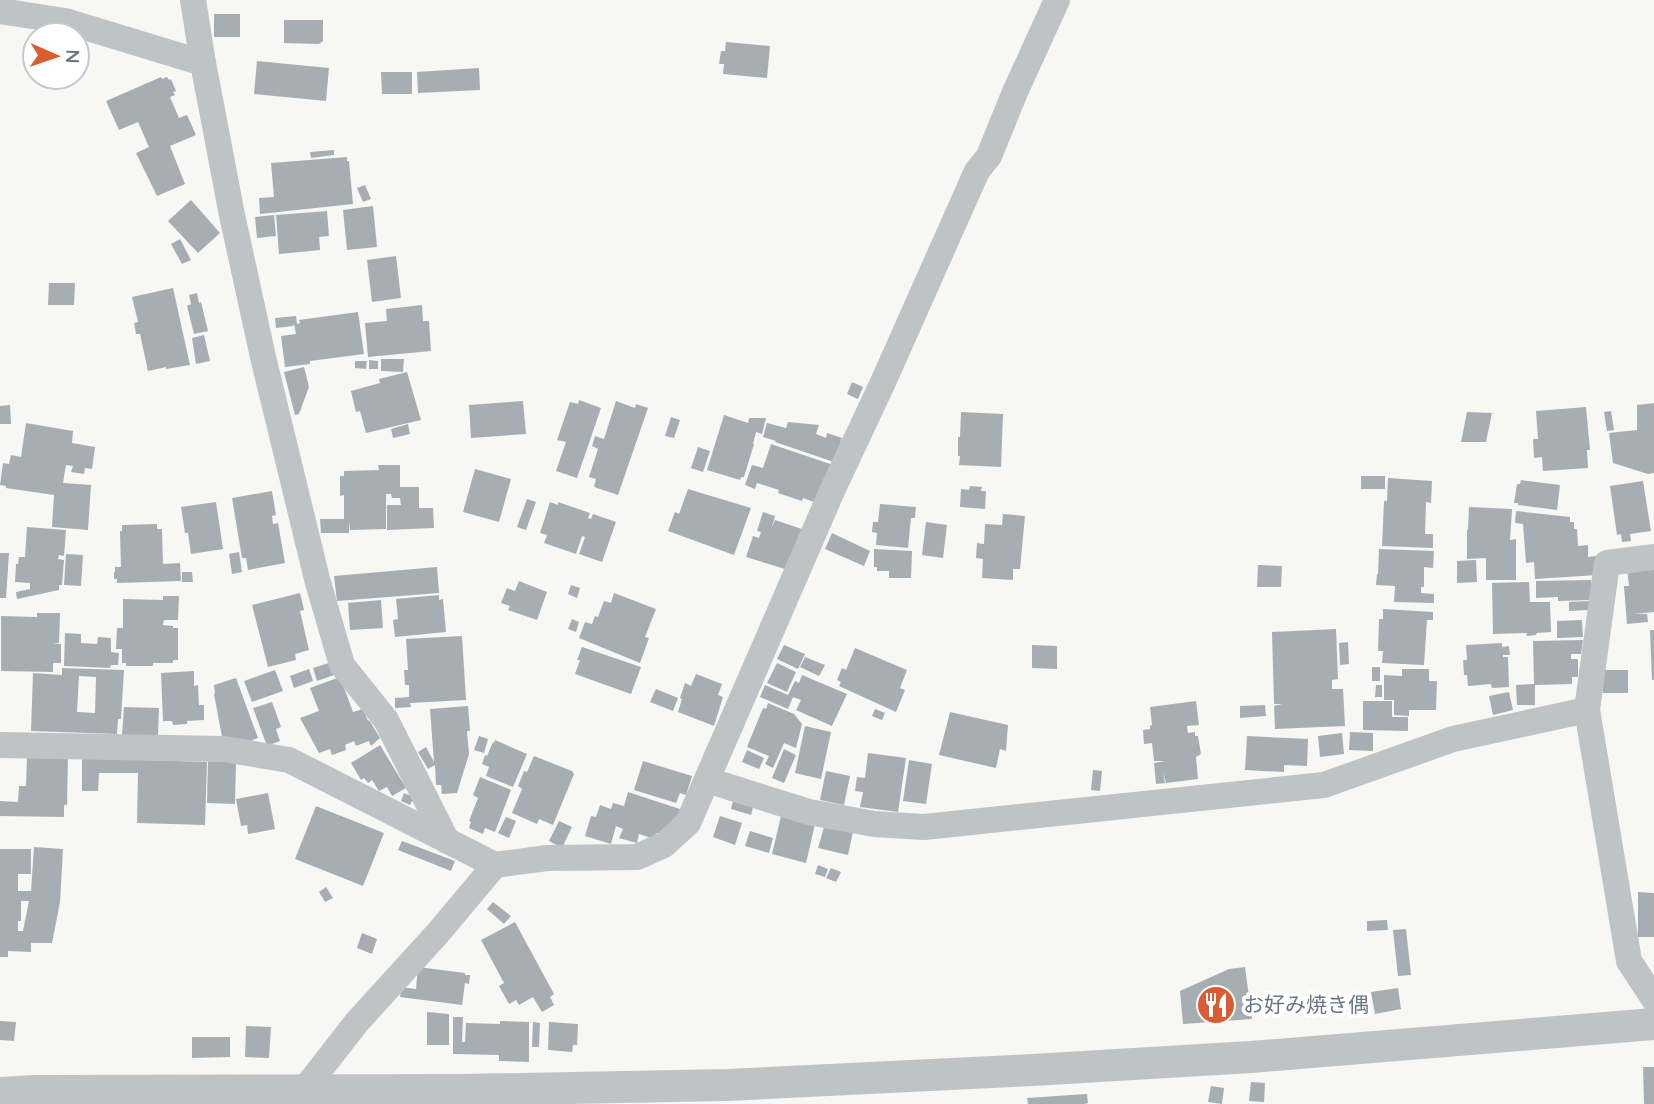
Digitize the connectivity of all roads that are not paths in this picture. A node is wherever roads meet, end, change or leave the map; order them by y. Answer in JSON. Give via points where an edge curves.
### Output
{"nodes":[{"id":1,"x":193,"y":0,"type":"edge"},
{"id":2,"x":1056,"y":0,"type":"edge"},
{"id":3,"x":0,"y":11,"type":"edge"},
{"id":4,"x":202,"y":63,"type":"junction"},
{"id":5,"x":1654,"y":557,"type":"edge"},
{"id":6,"x":1587,"y":710,"type":"junction"},
{"id":7,"x":0,"y":745,"type":"edge"},
{"id":8,"x":707,"y":780,"type":"junction"},
{"id":9,"x":447,"y":841,"type":"junction"},
{"id":10,"x":495,"y":866,"type":"junction"},
{"id":11,"x":1654,"y":999,"type":"edge"},
{"id":12,"x":1654,"y":1024,"type":"edge"},
{"id":13,"x":0,"y":1093,"type":"edge"},
{"id":14,"x":728,"y":1094,"type":"edge"},
{"id":15,"x":303,"y":1097,"type":"edge"}],
"edges":[{"from":1,"to":4,"type":"street"},
{"from":2,"to":8,"type":"street","via":[[989,156],[977,171],[832,491]]},
{"from":3,"to":4,"type":"street","via":[[65,20]]},
{"from":4,"to":9,"type":"street","via":[[263,357],[342,665],[386,720]]},
{"from":5,"to":6,"type":"street","via":[[1607,563]]},
{"from":6,"to":8,"type":"street","via":[[1453,738],[1324,785],[924,827],[809,812]]},
{"from":6,"to":11,"type":"street","via":[[1629,961]]},
{"from":7,"to":9,"type":"street","via":[[224,750],[289,760]]},
{"from":8,"to":10,"type":"street","via":[[688,824],[664,845],[637,858],[547,858]]},
{"from":9,"to":10,"type":"street"},
{"from":10,"to":15,"type":"street","via":[[357,1022]]},
{"from":12,"to":14,"type":"street"},
{"from":13,"to":15,"type":"street"},
{"from":14,"to":15,"type":"street","via":[[476,1089]]}]}
